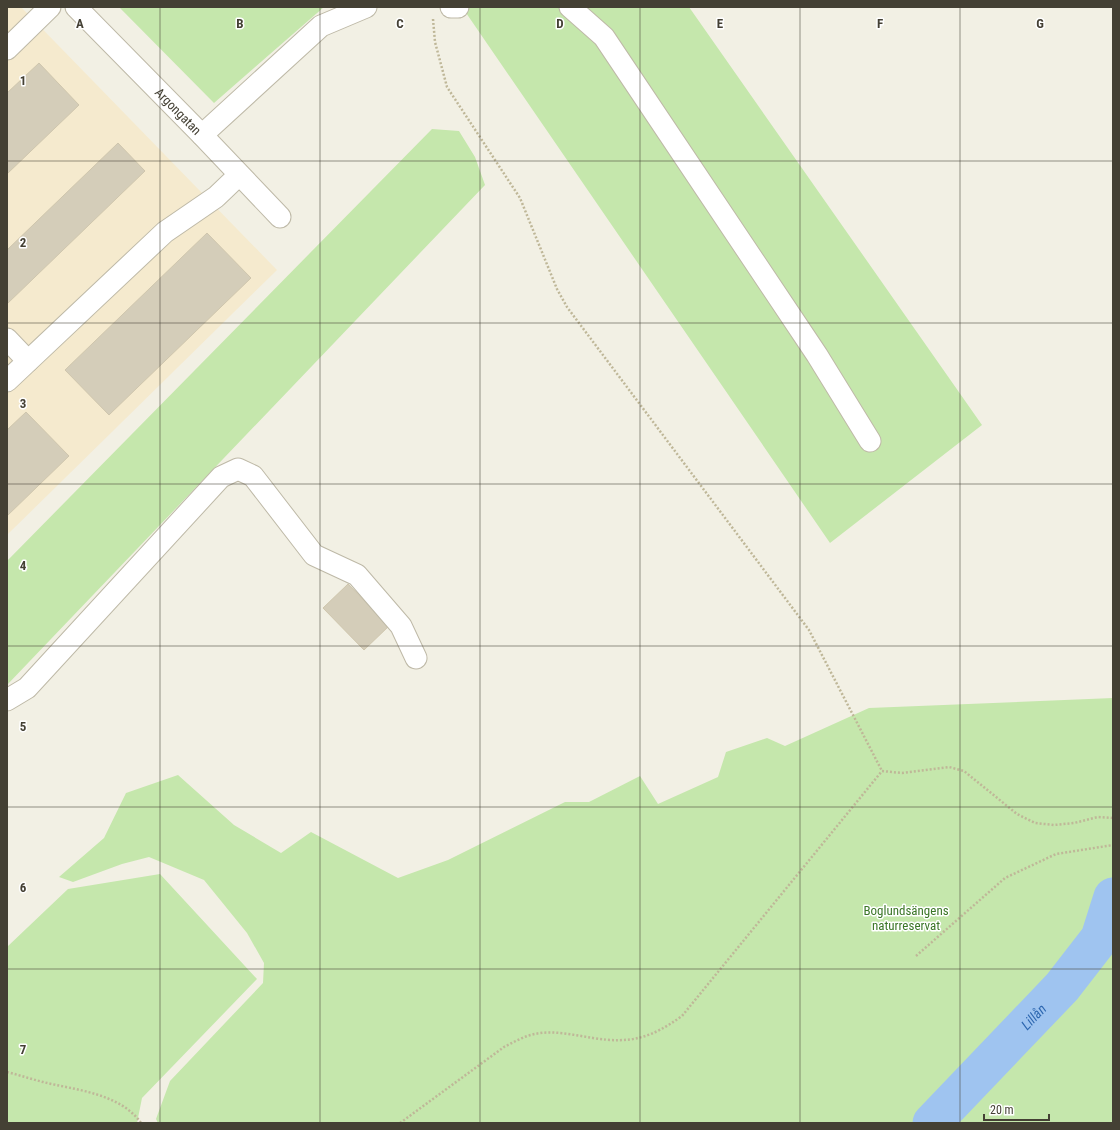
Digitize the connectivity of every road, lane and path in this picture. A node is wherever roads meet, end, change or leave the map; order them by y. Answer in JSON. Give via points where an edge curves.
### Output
{"nodes":[{"id":1,"x":50,"y":7,"type":"edge"},
{"id":2,"x":76,"y":7,"type":"edge"},
{"id":3,"x":366,"y":7,"type":"edge"},
{"id":4,"x":458,"y":7,"type":"edge"},
{"id":5,"x":570,"y":7,"type":"edge"},
{"id":6,"x":442,"y":11,"type":"edge"},
{"id":7,"x":7,"y":49,"type":"edge"},
{"id":8,"x":202,"y":135,"type":"junction"},
{"id":9,"x":239,"y":175,"type":"junction"},
{"id":10,"x":280,"y":217,"type":"dead end"},
{"id":11,"x":7,"y":339,"type":"edge"},
{"id":12,"x":28,"y":361,"type":"junction"},
{"id":13,"x":7,"y":381,"type":"edge"},
{"id":14,"x":870,"y":440,"type":"dead end"},
{"id":15,"x":416,"y":658,"type":"dead end"},
{"id":16,"x":7,"y":700,"type":"edge"},
{"id":17,"x":882,"y":770,"type":"junction"},
{"id":18,"x":1113,"y":818,"type":"edge"},
{"id":19,"x":1112,"y":845,"type":"edge"},
{"id":20,"x":916,"y":956,"type":"dead end"},
{"id":21,"x":7,"y":1072,"type":"edge"},
{"id":22,"x":141,"y":1123,"type":"edge"},
{"id":23,"x":400,"y":1123,"type":"edge"}],
"edges":[{"from":1,"to":7,"type":"street"},
{"from":2,"to":8,"type":"street","name":"Argongatan"},
{"from":3,"to":8,"type":"street","via":[[321,26]]},
{"from":4,"to":6,"type":"street"},
{"from":5,"to":14,"type":"street","via":[[604,37],[818,355]]},
{"from":6,"to":17,"type":"path","via":[[434,42],[447,87],[520,198],[557,289],[567,307],[809,630]]},
{"from":8,"to":9,"type":"street","name":"Argongatan"},
{"from":9,"to":10,"type":"street","name":"Argongatan"},
{"from":9,"to":12,"type":"street","via":[[216,197],[164,232]]},
{"from":11,"to":12,"type":"street"},
{"from":12,"to":13,"type":"street"},
{"from":15,"to":16,"type":"street","via":[[401,626],[357,575],[314,555],[253,476],[238,469],[221,477],[27,688]]},
{"from":17,"to":18,"type":"path","via":[[902,773],[949,767],[964,771],[1017,814],[1035,822],[1054,825],[1098,817]]},
{"from":17,"to":23,"type":"path","via":[[682,1016],[665,1028],[632,1040],[553,1033],[535,1033],[521,1038],[504,1047]]},
{"from":19,"to":20,"type":"path","via":[[1056,854],[1005,878]]},
{"from":21,"to":22,"type":"path","via":[[105,1098],[123,1106]]}]}
